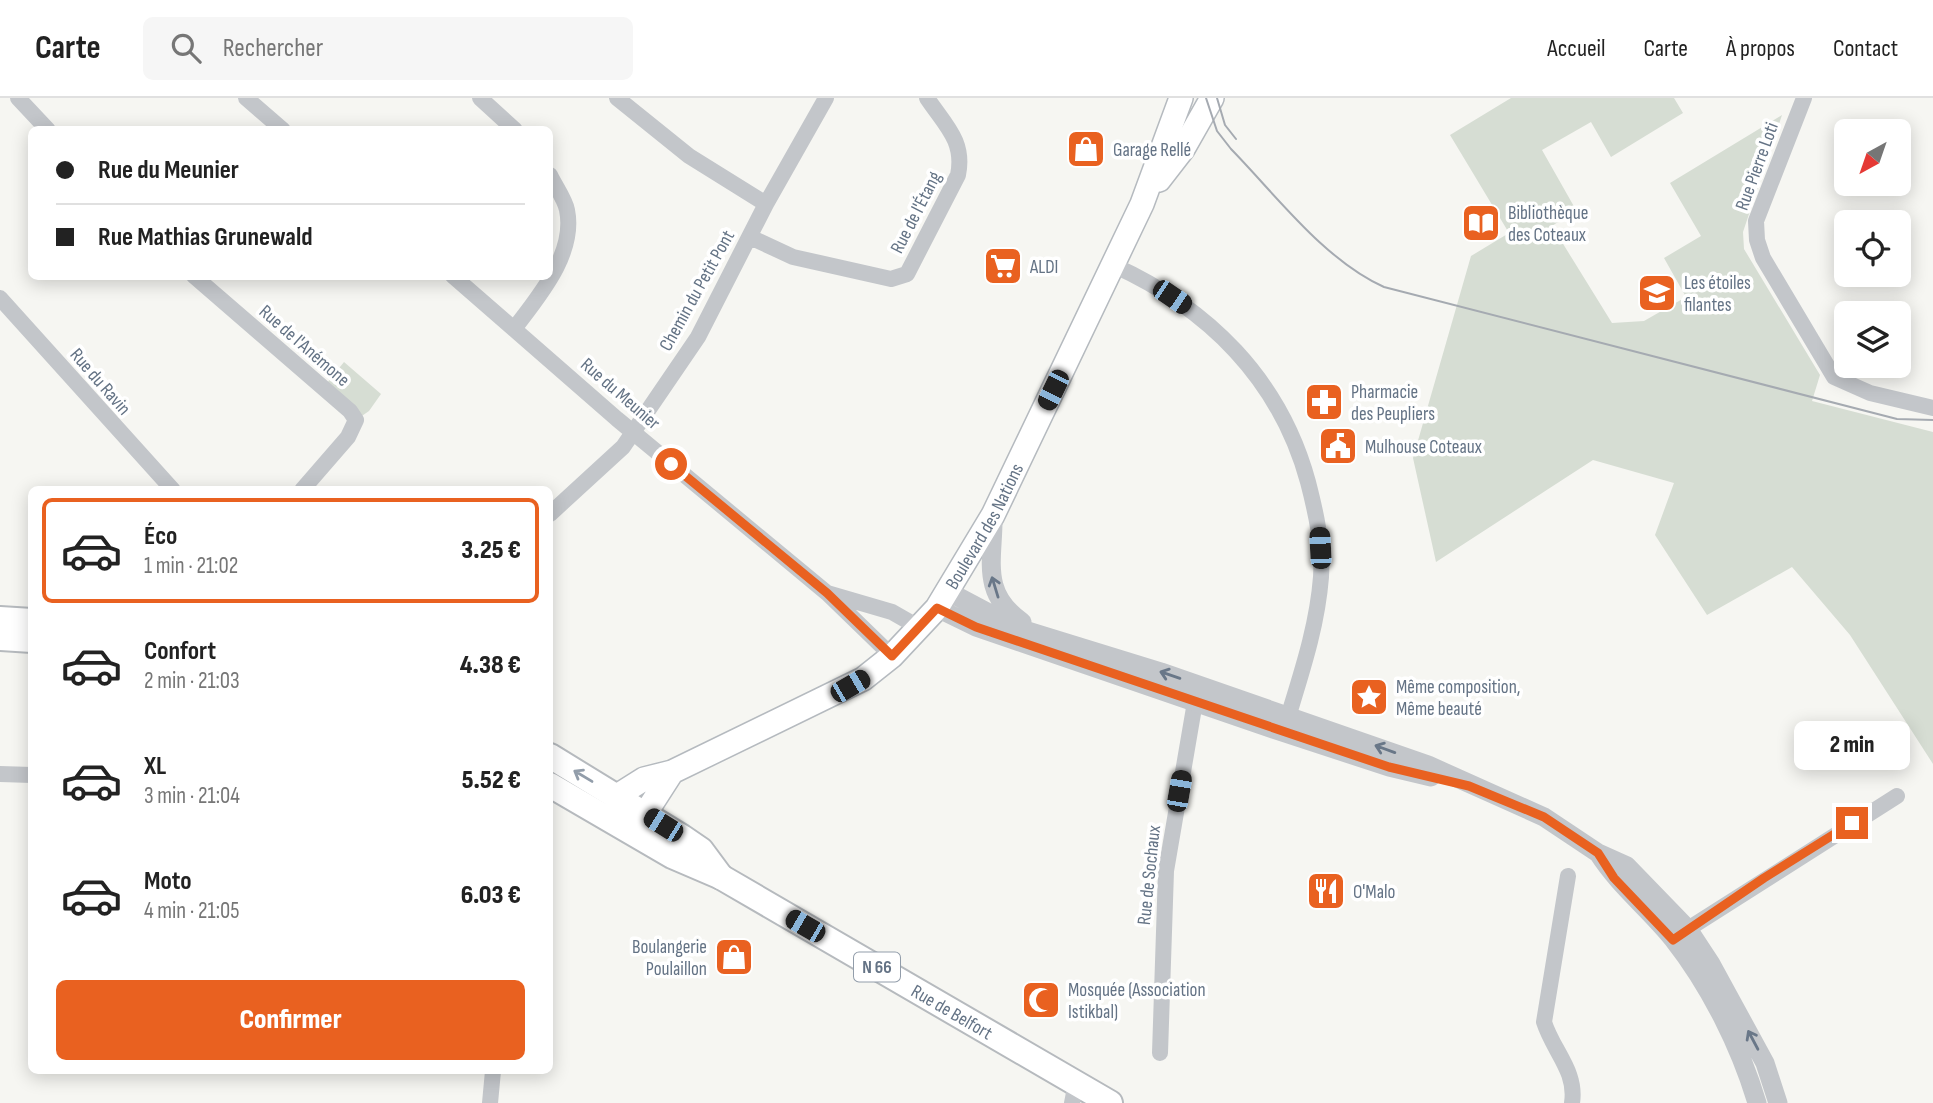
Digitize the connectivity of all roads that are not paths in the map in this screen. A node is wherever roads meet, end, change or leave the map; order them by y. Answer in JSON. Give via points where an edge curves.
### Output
{"nodes":[{"id":1,"x":18,"y":98,"type":"edge"},
{"id":2,"x":246,"y":98,"type":"edge"},
{"id":3,"x":480,"y":98,"type":"edge"},
{"id":4,"x":617,"y":98,"type":"edge"},
{"id":5,"x":826,"y":98,"type":"edge"},
{"id":6,"x":926,"y":98,"type":"edge"},
{"id":7,"x":1804,"y":98,"type":"edge"},
{"id":8,"x":1176,"y":100,"type":"edge"},
{"id":9,"x":1208,"y":108,"type":"edge"},
{"id":10,"x":44,"y":126,"type":"edge"},
{"id":11,"x":278,"y":126,"type":"edge"},
{"id":12,"x":511,"y":126,"type":"edge"},
{"id":13,"x":553,"y":181,"type":"edge"},
{"id":14,"x":1146,"y":195,"type":"junction"},
{"id":15,"x":766,"y":205,"type":"junction"},
{"id":16,"x":750,"y":237,"type":"junction"},
{"id":17,"x":1113,"y":265,"type":"junction"},
{"id":18,"x":553,"y":270,"type":"edge"},
{"id":19,"x":205,"y":280,"type":"edge"},
{"id":20,"x":458,"y":280,"type":"edge"},
{"id":21,"x":547,"y":280,"type":"edge"},
{"id":22,"x":0,"y":298,"type":"edge"},
{"id":23,"x":514,"y":329,"type":"junction"},
{"id":24,"x":1933,"y":408,"type":"edge"},
{"id":25,"x":634,"y":432,"type":"junction"},
{"id":26,"x":169,"y":486,"type":"edge"},
{"id":27,"x":305,"y":486,"type":"edge"},
{"id":28,"x":553,"y":511,"type":"edge"},
{"id":29,"x":993,"y":514,"type":"junction"},
{"id":30,"x":827,"y":593,"type":"junction"},
{"id":31,"x":943,"y":600,"type":"junction"},
{"id":32,"x":0,"y":619,"type":"edge"},
{"id":33,"x":28,"y":621,"type":"edge"},
{"id":34,"x":920,"y":628,"type":"junction"},
{"id":35,"x":1041,"y":633,"type":"junction"},
{"id":36,"x":0,"y":638,"type":"edge"},
{"id":37,"x":28,"y":640,"type":"edge"},
{"id":38,"x":892,"y":656,"type":"junction"},
{"id":39,"x":1195,"y":702,"type":"junction"},
{"id":40,"x":1286,"y":724,"type":"junction"},
{"id":41,"x":553,"y":758,"type":"edge"},
{"id":42,"x":672,"y":772,"type":"junction"},
{"id":43,"x":0,"y":774,"type":"edge"},
{"id":44,"x":28,"y":775,"type":"edge"},
{"id":45,"x":553,"y":787,"type":"edge"},
{"id":46,"x":617,"y":796,"type":"junction"},
{"id":47,"x":1896,"y":796,"type":"dead end"},
{"id":48,"x":645,"y":814,"type":"junction"},
{"id":49,"x":618,"y":823,"type":"junction"},
{"id":50,"x":1568,"y":876,"type":"dead end"},
{"id":51,"x":721,"y":877,"type":"junction"},
{"id":52,"x":1681,"y":935,"type":"junction"},
{"id":53,"x":1160,"y":1053,"type":"dead end"},
{"id":54,"x":493,"y":1074,"type":"edge"},
{"id":55,"x":1074,"y":1093,"type":"edge"},
{"id":56,"x":490,"y":1103,"type":"edge"},
{"id":57,"x":1110,"y":1103,"type":"edge"},
{"id":58,"x":1572,"y":1103,"type":"edge"},
{"id":59,"x":1757,"y":1103,"type":"edge"},
{"id":60,"x":1778,"y":1103,"type":"edge"}],
"edges":[{"from":1,"to":10,"type":"street"},
{"from":2,"to":11,"type":"street"},
{"from":3,"to":12,"type":"street"},
{"from":4,"to":15,"type":"street","via":[[689,156]]},
{"from":5,"to":15,"type":"street","name":"Chemin du Petit Pont"},
{"from":6,"to":16,"type":"street","name":"Rue de l'Étang","via":[[962,157],[958,175],[907,274],[891,279],[793,257]]},
{"from":7,"to":24,"type":"street","name":"Rue Pierre Loti","via":[[1756,220],[1763,258],[1834,377],[1870,393]]},
{"from":8,"to":9,"type":"street"},
{"from":8,"to":14,"type":"main road","name":"Boulevard des Nations"},
{"from":9,"to":14,"type":"main road","name":"Boulevard des Nations","via":[[1184,149]]},
{"from":13,"to":18,"type":"street","via":[[567,210],[564,250]]},
{"from":14,"to":17,"type":"main road","name":"Boulevard des Nations"},
{"from":15,"to":16,"type":"street","name":"Chemin du Petit Pont"},
{"from":16,"to":25,"type":"street","name":"Chemin du Petit Pont","via":[[698,337]]},
{"from":17,"to":29,"type":"main road","name":"Boulevard des Nations"},
{"from":17,"to":40,"type":"street","via":[[1153,284],[1229,341],[1264,383],[1300,455],[1318,521],[1321,575],[1313,636]]},
{"from":19,"to":27,"type":"street","name":"Rue de l'Anémone","via":[[356,420],[348,437]]},
{"from":20,"to":23,"type":"street","name":"Rue du Meunier"},
{"from":21,"to":23,"type":"street"},
{"from":22,"to":26,"type":"street","name":"Rue du Ravin"},
{"from":23,"to":25,"type":"street","name":"Rue du Meunier"},
{"from":25,"to":28,"type":"street","name":"Chemin du Petit Pont"},
{"from":25,"to":30,"type":"street","name":"Rue du Meunier"},
{"from":29,"to":31,"type":"main road","name":"Boulevard des Nations"},
{"from":35,"to":29,"type":"street","one_way":true,"via":[[1019,621],[996,594],[990,567]]},
{"from":30,"to":34,"type":"street","name":"Rue du Meunier","via":[[892,612]]},
{"from":30,"to":38,"type":"street","name":"Rue du Meunier"},
{"from":31,"to":34,"type":"main road","name":"Boulevard des Nations"},
{"from":31,"to":35,"type":"street"},
{"from":31,"to":39,"type":"street","via":[[976,627]]},
{"from":32,"to":33,"type":"main road"},
{"from":34,"to":38,"type":"main road","name":"Boulevard des Nations"},
{"from":40,"to":35,"type":"street","one_way":true},
{"from":36,"to":37,"type":"main road"},
{"from":38,"to":42,"type":"main road","name":"Boulevard des Nations","via":[[836,694]]},
{"from":39,"to":40,"type":"street"},
{"from":39,"to":53,"type":"street","name":"Rue de Sochaux","via":[[1166,871]]},
{"from":40,"to":52,"type":"street","via":[[1389,767],[1469,786],[1544,817],[1598,853],[1614,878]]},
{"from":46,"to":41,"type":"main road","name":"Rue de Belfort","number":"N 66","one_way":true},
{"from":42,"to":46,"type":"main road","name":"Boulevard des Nations","via":[[644,779]]},
{"from":42,"to":48,"type":"main road"},
{"from":43,"to":44,"type":"street"},
{"from":45,"to":49,"type":"main road","name":"Rue de Belfort","number":"N 66"},
{"from":46,"to":48,"type":"main road","name":"Rue de Belfort","number":"N 66"},
{"from":46,"to":49,"type":"main road"},
{"from":47,"to":52,"type":"street"},
{"from":48,"to":49,"type":"main road"},
{"from":48,"to":51,"type":"main road","name":"Rue de Belfort","number":"N 66","via":[[701,850]]},
{"from":49,"to":51,"type":"main road","name":"Rue de Belfort","number":"N 66","via":[[691,866]]},
{"from":50,"to":58,"type":"street","via":[[1544,1022],[1572,1074]]},
{"from":51,"to":55,"type":"main road","name":"Rue de Belfort","number":"N 66"},
{"from":52,"to":59,"type":"street","via":[[1749,1076]]},
{"from":60,"to":52,"type":"street","one_way":true,"via":[[1765,1063],[1735,1005]]},
{"from":54,"to":56,"type":"street"},
{"from":55,"to":57,"type":"main road","name":"Rue de Belfort","number":"N 66"}]}
